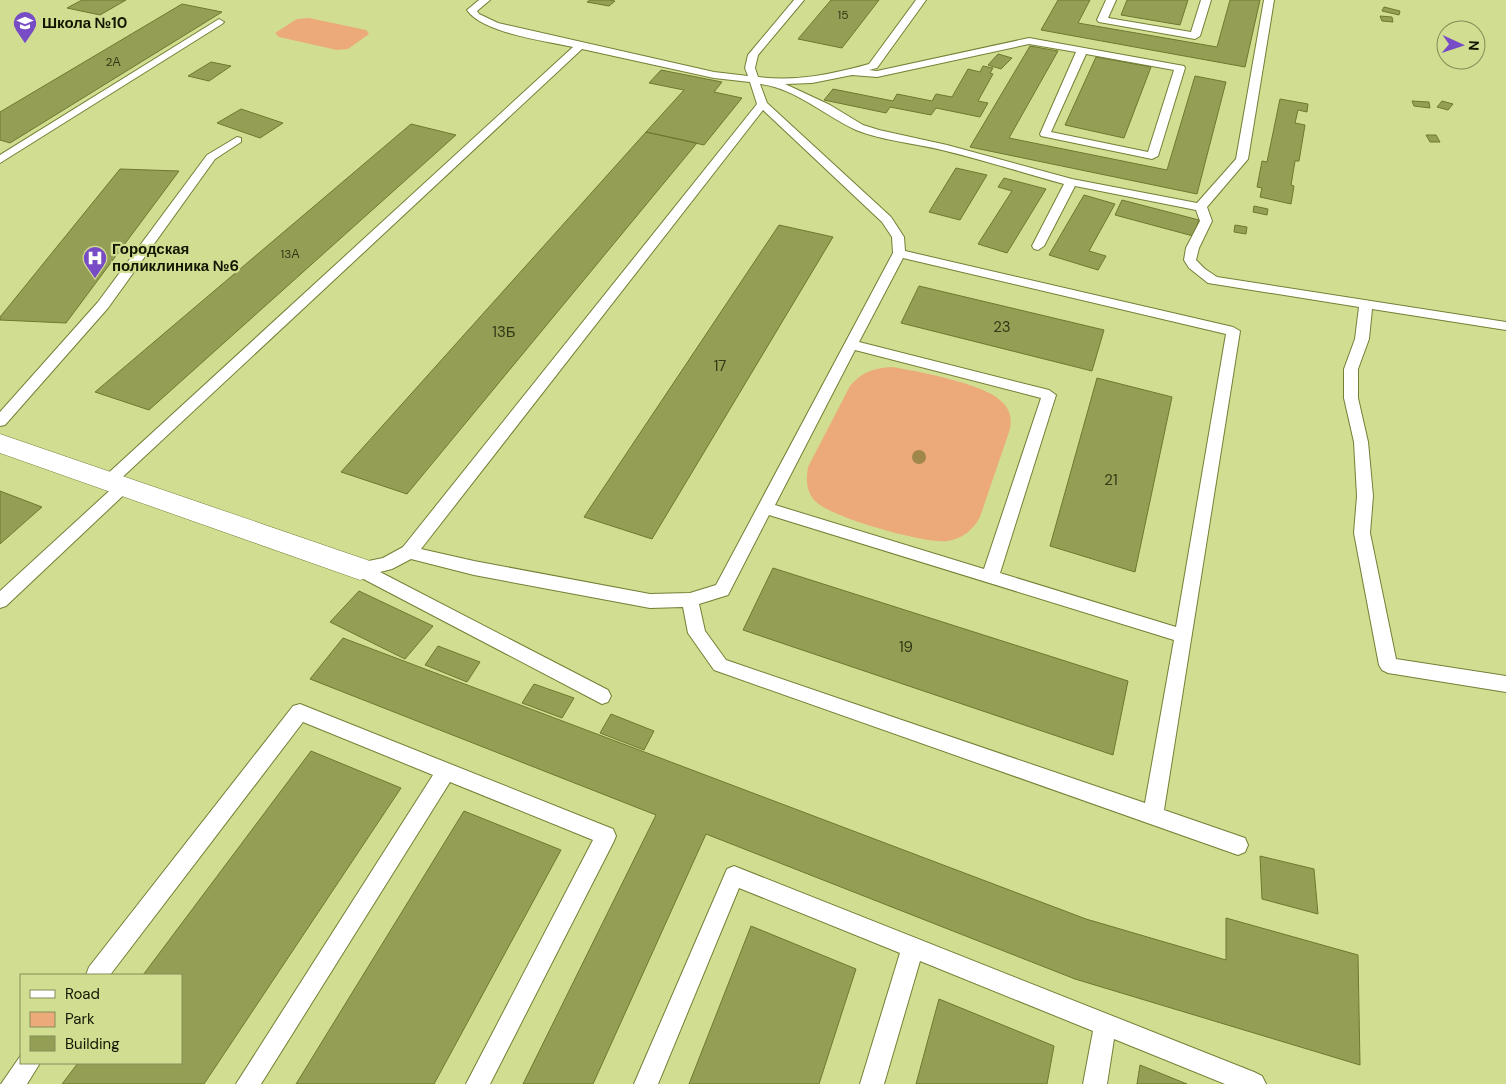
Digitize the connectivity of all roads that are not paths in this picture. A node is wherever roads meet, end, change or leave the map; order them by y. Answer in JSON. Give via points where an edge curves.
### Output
{"nodes":[{"id":1,"x":485,"y":0,"type":"edge"},
{"id":2,"x":799,"y":0,"type":"edge"},
{"id":3,"x":921,"y":0,"type":"edge"},
{"id":4,"x":1111,"y":0,"type":"edge"},
{"id":5,"x":1206,"y":0,"type":"edge"},
{"id":6,"x":1269,"y":0,"type":"edge"},
{"id":7,"x":219,"y":22,"type":"dead end"},
{"id":8,"x":580,"y":46,"type":"junction"},
{"id":9,"x":1082,"y":50,"type":"junction"},
{"id":10,"x":852,"y":72,"type":"junction"},
{"id":11,"x":754,"y":79,"type":"junction"},
{"id":12,"x":772,"y":82,"type":"junction"},
{"id":13,"x":762,"y":104,"type":"junction"},
{"id":14,"x":237,"y":140,"type":"dead end"},
{"id":15,"x":0,"y":160,"type":"edge"},
{"id":16,"x":1071,"y":182,"type":"junction"},
{"id":17,"x":1201,"y":207,"type":"junction"},
{"id":18,"x":1038,"y":246,"type":"dead end"},
{"id":19,"x":899,"y":253,"type":"junction"},
{"id":20,"x":1366,"y":304,"type":"junction"},
{"id":21,"x":1506,"y":326,"type":"edge"},
{"id":22,"x":851,"y":344,"type":"junction"},
{"id":23,"x":0,"y":421,"type":"edge"},
{"id":24,"x":0,"y":443,"type":"edge"},
{"id":25,"x":116,"y":484,"type":"junction"},
{"id":26,"x":765,"y":508,"type":"junction"},
{"id":27,"x":409,"y":552,"type":"junction"},
{"id":28,"x":360,"y":569,"type":"junction"},
{"id":29,"x":990,"y":577,"type":"junction"},
{"id":30,"x":690,"y":600,"type":"junction"},
{"id":31,"x":0,"y":601,"type":"edge"},
{"id":32,"x":1183,"y":636,"type":"junction"},
{"id":33,"x":1506,"y":684,"type":"edge"},
{"id":34,"x":602,"y":696,"type":"dead end"},
{"id":35,"x":446,"y":772,"type":"junction"},
{"id":36,"x":1153,"y":816,"type":"junction"},
{"id":37,"x":1238,"y":846,"type":"dead end"},
{"id":38,"x":913,"y":947,"type":"junction"},
{"id":39,"x":98,"y":974,"type":"edge"},
{"id":40,"x":1105,"y":1024,"type":"junction"},
{"id":41,"x":28,"y":1064,"type":"edge"},
{"id":42,"x":13,"y":1084,"type":"edge"},
{"id":43,"x":248,"y":1084,"type":"edge"},
{"id":44,"x":478,"y":1084,"type":"edge"},
{"id":45,"x":646,"y":1084,"type":"edge"},
{"id":46,"x":872,"y":1084,"type":"edge"},
{"id":47,"x":1095,"y":1084,"type":"edge"},
{"id":48,"x":1254,"y":1084,"type":"edge"}],
"edges":[{"from":1,"to":8,"type":"lane","via":[[472,10],[476,16],[495,25]]},
{"from":2,"to":11,"type":"lane","via":[[752,55],[750,68]]},
{"from":3,"to":10,"type":"lane","via":[[873,66]]},
{"from":4,"to":5,"type":"lane","via":[[1102,20],[1195,36]]},
{"from":6,"to":17,"type":"lane","via":[[1242,159]]},
{"from":7,"to":15,"type":"lane"},
{"from":8,"to":11,"type":"lane","via":[[714,75]]},
{"from":8,"to":25,"type":"lane"},
{"from":9,"to":9,"type":"lane","via":[[1045,134],[1152,156],[1180,68]]},
{"from":9,"to":10,"type":"lane","via":[[1029,41],[976,50],[878,74]]},
{"from":10,"to":12,"type":"lane","via":[[812,80]]},
{"from":11,"to":12,"type":"lane"},
{"from":11,"to":13,"type":"lane"},
{"from":12,"to":16,"type":"lane","via":[[876,133],[943,147]]},
{"from":13,"to":19,"type":"lane","via":[[888,220],[898,237]]},
{"from":13,"to":27,"type":"lane"},
{"from":14,"to":23,"type":"lane","via":[[211,157],[103,305]]},
{"from":16,"to":17,"type":"lane"},
{"from":16,"to":18,"type":"lane"},
{"from":17,"to":20,"type":"lane","via":[[1206,221],[1200,238],[1191,248],[1189,259],[1195,270],[1213,280]]},
{"from":19,"to":22,"type":"lane"},
{"from":19,"to":32,"type":"lane","via":[[1233,331]]},
{"from":20,"to":21,"type":"lane"},
{"from":20,"to":33,"type":"lane","via":[[1362,339],[1351,368],[1351,398],[1361,442],[1365,496],[1362,533],[1388,665]]},
{"from":22,"to":26,"type":"lane"},
{"from":22,"to":29,"type":"lane","via":[[1049,395]]},
{"from":24,"to":25,"type":"street"},
{"from":25,"to":28,"type":"street"},
{"from":25,"to":31,"type":"lane"},
{"from":26,"to":29,"type":"lane"},
{"from":26,"to":30,"type":"lane","via":[[722,590]]},
{"from":27,"to":28,"type":"lane","via":[[386,564]]},
{"from":27,"to":30,"type":"lane","via":[[474,568],[650,601]]},
{"from":28,"to":34,"type":"lane"},
{"from":29,"to":32,"type":"lane"},
{"from":30,"to":36,"type":"lane","via":[[697,633],[720,665]]},
{"from":32,"to":36,"type":"lane"},
{"from":35,"to":39,"type":"lane","via":[[300,712]]},
{"from":35,"to":43,"type":"lane"},
{"from":35,"to":44,"type":"lane","via":[[606,836]]},
{"from":36,"to":37,"type":"lane"},
{"from":38,"to":40,"type":"lane"},
{"from":38,"to":45,"type":"lane","via":[[734,876]]},
{"from":38,"to":46,"type":"lane"},
{"from":40,"to":47,"type":"lane"},
{"from":40,"to":48,"type":"lane"},
{"from":41,"to":42,"type":"lane"}]}
